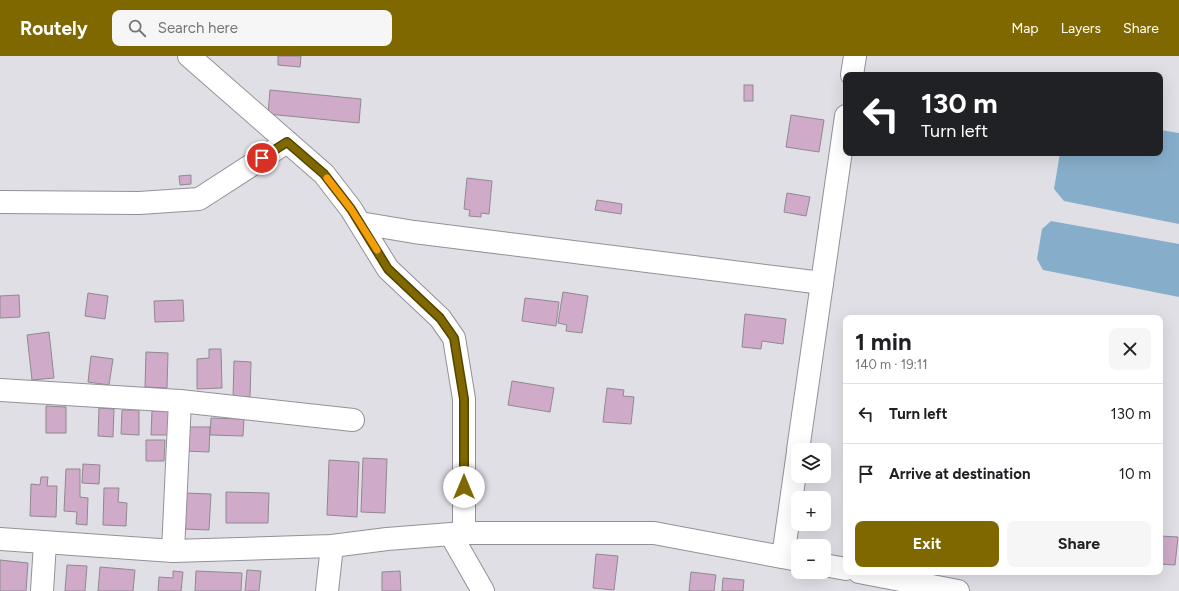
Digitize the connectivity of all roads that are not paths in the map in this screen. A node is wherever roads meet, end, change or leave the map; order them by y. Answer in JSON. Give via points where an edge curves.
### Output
{"nodes":[{"id":1,"x":189,"y":56,"type":"edge"},
{"id":2,"x":855,"y":56,"type":"edge"},
{"id":3,"x":852,"y":72,"type":"edge"},
{"id":4,"x":843,"y":137,"type":"edge"},
{"id":5,"x":287,"y":142,"type":"junction"},
{"id":6,"x":0,"y":202,"type":"edge"},
{"id":7,"x":360,"y":223,"type":"junction"},
{"id":8,"x":822,"y":283,"type":"junction"},
{"id":9,"x":0,"y":390,"type":"edge"},
{"id":10,"x":180,"y":401,"type":"junction"},
{"id":11,"x":353,"y":420,"type":"dead end"},
{"id":12,"x":799,"y":443,"type":"edge"},
{"id":13,"x":796,"y":483,"type":"edge"},
{"id":14,"x":458,"y":534,"type":"junction"},
{"id":15,"x":0,"y":539,"type":"edge"},
{"id":16,"x":792,"y":539,"type":"edge"},
{"id":17,"x":45,"y":543,"type":"junction"},
{"id":18,"x":332,"y":546,"type":"junction"},
{"id":19,"x":173,"y":551,"type":"junction"},
{"id":20,"x":791,"y":559,"type":"edge"},
{"id":21,"x":831,"y":566,"type":"edge"},
{"id":22,"x":843,"y":568,"type":"edge"},
{"id":23,"x":875,"y":575,"type":"edge"},
{"id":24,"x":42,"y":591,"type":"edge"},
{"id":25,"x":327,"y":591,"type":"edge"},
{"id":26,"x":483,"y":591,"type":"edge"},
{"id":27,"x":958,"y":591,"type":"edge"}],
"edges":[{"from":1,"to":5,"type":"street"},
{"from":2,"to":3,"type":"street"},
{"from":4,"to":8,"type":"street"},
{"from":5,"to":6,"type":"street","via":[[199,199],[139,203]]},
{"from":5,"to":7,"type":"street","via":[[324,174]]},
{"from":7,"to":8,"type":"street"},
{"from":7,"to":14,"type":"street","via":[[388,269],[440,318],[454,338],[464,399]]},
{"from":8,"to":12,"type":"street"},
{"from":9,"to":10,"type":"street"},
{"from":10,"to":11,"type":"street"},
{"from":10,"to":19,"type":"street"},
{"from":13,"to":16,"type":"street"},
{"from":14,"to":18,"type":"street"},
{"from":14,"to":20,"type":"street","via":[[654,532]]},
{"from":14,"to":26,"type":"street"},
{"from":15,"to":17,"type":"street"},
{"from":17,"to":19,"type":"street"},
{"from":17,"to":24,"type":"street"},
{"from":18,"to":19,"type":"street"},
{"from":18,"to":25,"type":"street"},
{"from":21,"to":22,"type":"street"},
{"from":23,"to":27,"type":"street"}]}
